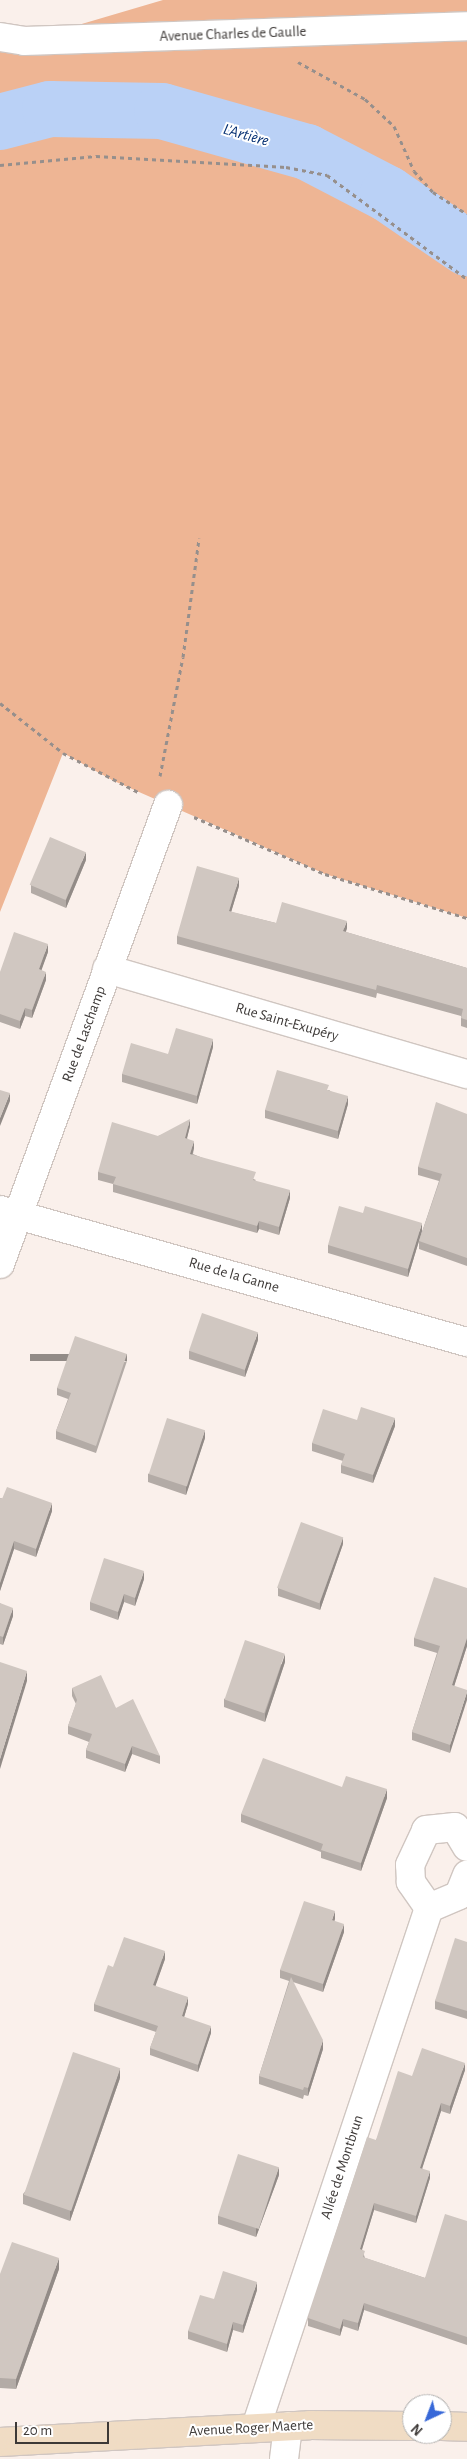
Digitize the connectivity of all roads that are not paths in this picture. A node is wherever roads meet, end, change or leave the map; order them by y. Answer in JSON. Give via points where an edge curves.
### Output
{"nodes":[{"id":1,"x":467,"y":26,"type":"edge"},
{"id":2,"x":0,"y":38,"type":"edge"},
{"id":3,"x":161,"y":802,"type":"road end"},
{"id":4,"x":107,"y":969,"type":"junction"},
{"id":5,"x":467,"y":1074,"type":"edge"},
{"id":6,"x":9,"y":1212,"type":"edge"},
{"id":7,"x":0,"y":1264,"type":"edge"},
{"id":8,"x":467,"y":1342,"type":"edge"},
{"id":9,"x":467,"y":1847,"type":"edge"},
{"id":10,"x":467,"y":1876,"type":"edge"},
{"id":11,"x":429,"y":1908,"type":"junction"},
{"id":12,"x":288,"y":2426,"type":"junction"},
{"id":13,"x":402,"y":2426,"type":"edge"},
{"id":14,"x":452,"y":2426,"type":"edge"},
{"id":15,"x":256,"y":2427,"type":"junction"},
{"id":16,"x":467,"y":2427,"type":"edge"},
{"id":17,"x":0,"y":2442,"type":"edge"},
{"id":18,"x":284,"y":2459,"type":"edge"}],
"edges":[{"from":1,"to":2,"type":"street","name":"Avenue Charles de Gaulle","via":[[24,41]]},
{"from":3,"to":4,"type":"street","name":"Rue de Laschamp"},
{"from":4,"to":5,"type":"street","name":"Rue Saint-Exupéry"},
{"from":4,"to":6,"type":"street","name":"Rue de Laschamp"},
{"from":6,"to":7,"type":"street","name":"Rue de Laschamp"},
{"from":6,"to":8,"type":"street","name":"Rue de la Ganne"},
{"from":9,"to":11,"type":"street","via":[[455,1827],[426,1830],[410,1865],[411,1882]]},
{"from":10,"to":11,"type":"street","via":[[459,1895]]},
{"from":11,"to":15,"type":"street","name":"Allée de Montbrun"},
{"from":12,"to":13,"type":"main road","name":"Avenue Roger Maerte"},
{"from":12,"to":15,"type":"main road","name":"Avenue Roger Maerte"},
{"from":12,"to":18,"type":"street"},
{"from":14,"to":16,"type":"main road"},
{"from":15,"to":17,"type":"main road","name":"Avenue Roger Maerte"}]}
